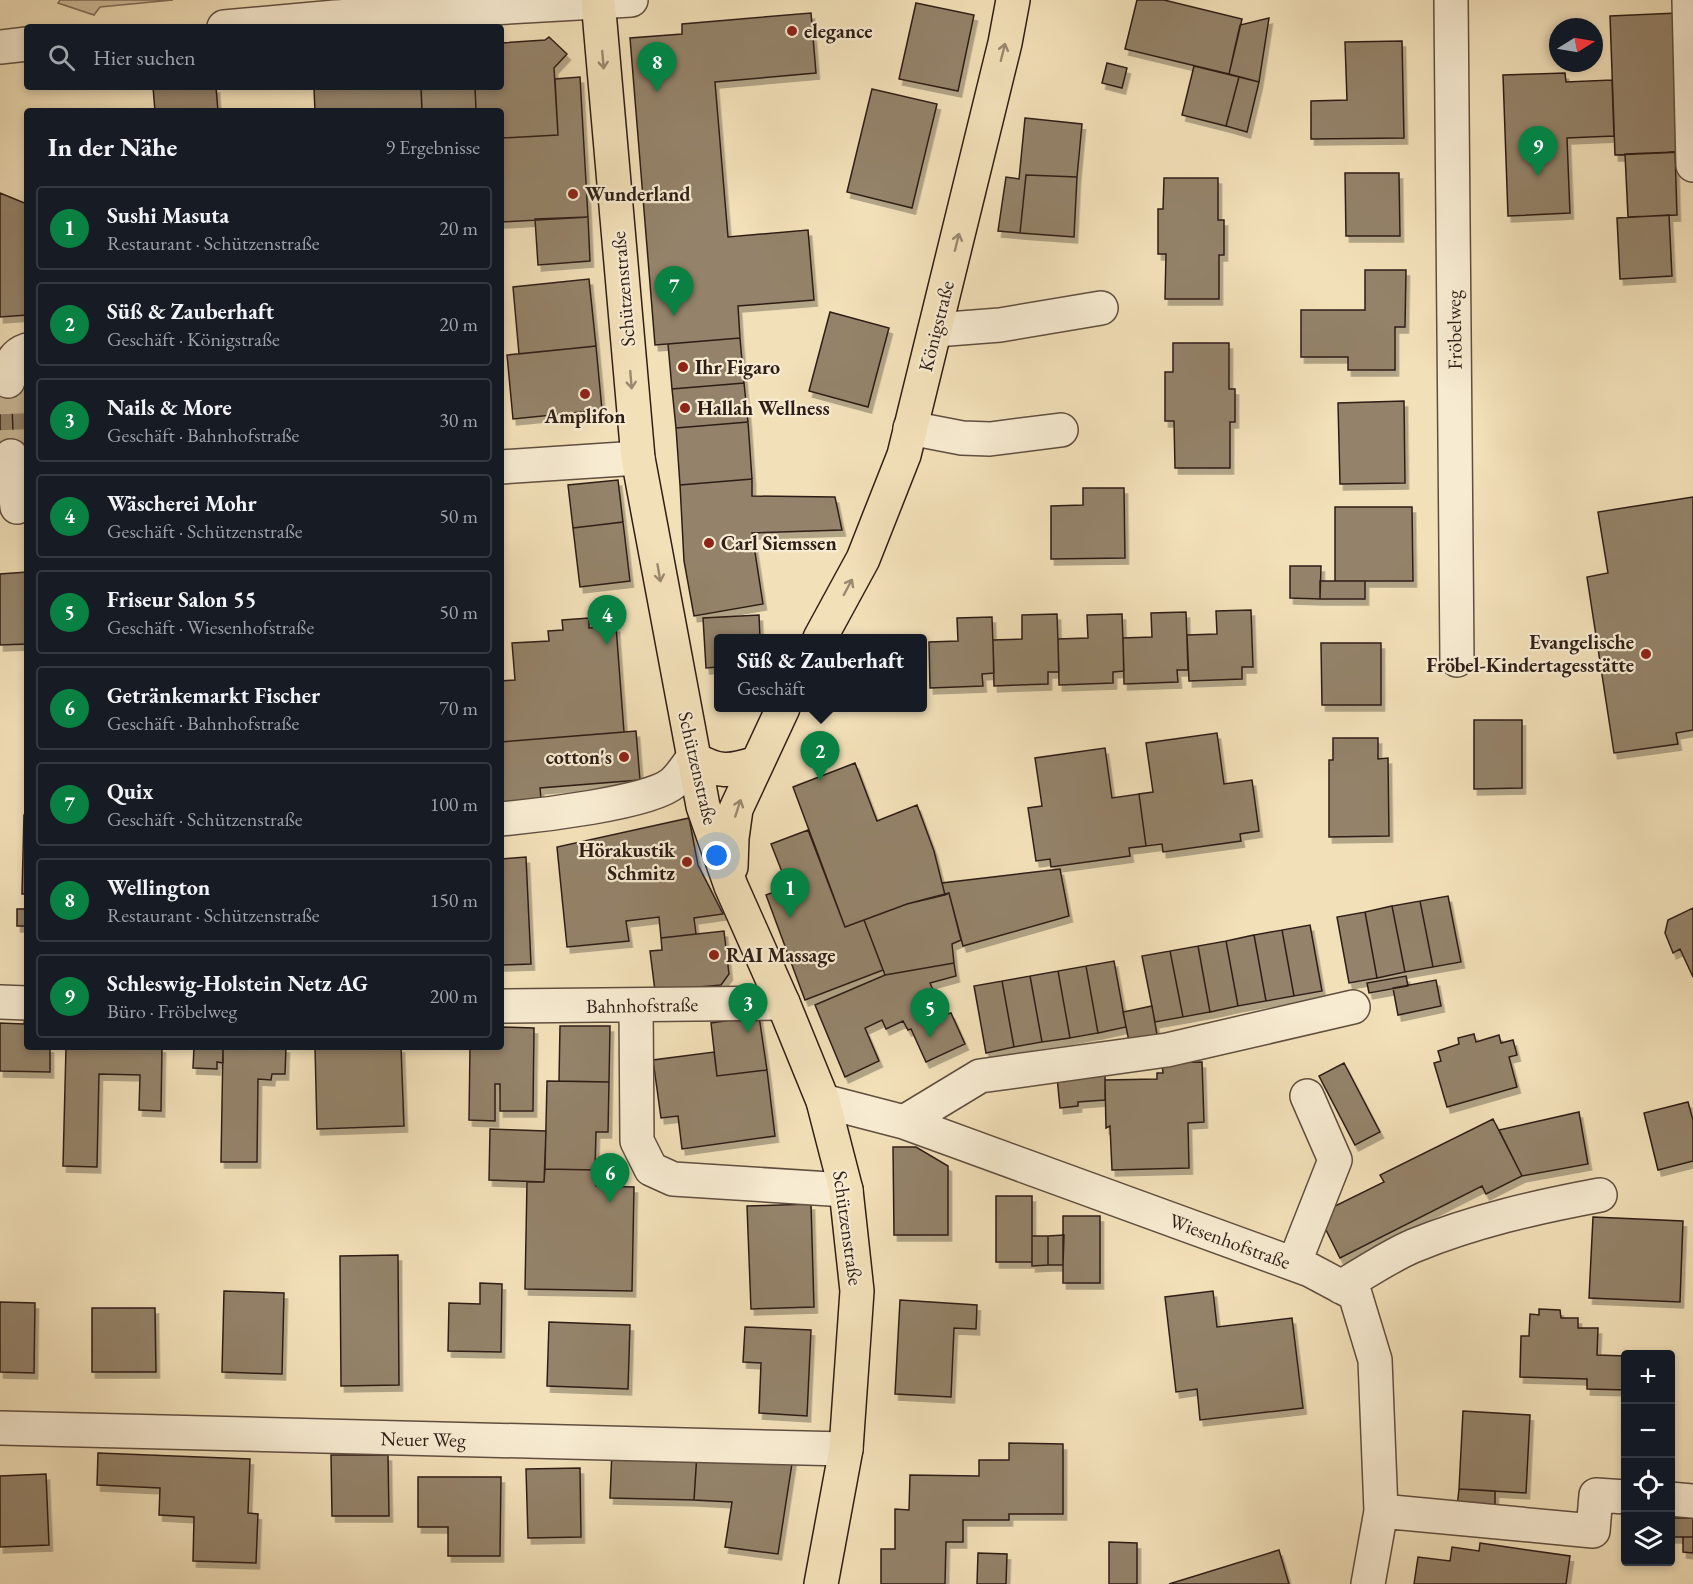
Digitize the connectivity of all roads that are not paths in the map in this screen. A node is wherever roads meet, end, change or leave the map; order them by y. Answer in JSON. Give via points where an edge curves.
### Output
{"nodes":[{"id":1,"x":631,"y":0,"type":"edge"},
{"id":2,"x":1013,"y":0,"type":"edge"},
{"id":3,"x":1451,"y":0,"type":"edge"},
{"id":4,"x":1689,"y":0,"type":"edge"},
{"id":5,"x":598,"y":1,"type":"edge"},
{"id":6,"x":257,"y":24,"type":"edge"},
{"id":7,"x":24,"y":44,"type":"edge"},
{"id":8,"x":0,"y":46,"type":"edge"},
{"id":9,"x":1693,"y":165,"type":"edge"},
{"id":10,"x":1101,"y":308,"type":"dead end"},
{"id":11,"x":935,"y":330,"type":"junction"},
{"id":12,"x":24,"y":350,"type":"edge"},
{"id":13,"x":8,"y":381,"type":"tunnel mouth"},
{"id":14,"x":910,"y":428,"type":"junction"},
{"id":15,"x":1061,"y":430,"type":"dead end"},
{"id":16,"x":11,"y":456,"type":"tunnel mouth"},
{"id":17,"x":638,"y":458,"type":"junction"},
{"id":18,"x":504,"y":467,"type":"edge"},
{"id":19,"x":15,"y":507,"type":"edge"},
{"id":20,"x":823,"y":634,"type":"edge"},
{"id":21,"x":1457,"y":660,"type":"dead end"},
{"id":22,"x":781,"y":712,"type":"edge"},
{"id":23,"x":693,"y":758,"type":"junction"},
{"id":24,"x":757,"y":764,"type":"junction"},
{"id":25,"x":504,"y":819,"type":"edge"},
{"id":26,"x":731,"y":886,"type":"junction"},
{"id":27,"x":0,"y":1002,"type":"edge"},
{"id":28,"x":783,"y":1002,"type":"junction"},
{"id":29,"x":24,"y":1003,"type":"edge"},
{"id":30,"x":636,"y":1005,"type":"junction"},
{"id":31,"x":504,"y":1006,"type":"edge"},
{"id":32,"x":1353,"y":1006,"type":"dead end"},
{"id":33,"x":1307,"y":1096,"type":"dead end"},
{"id":34,"x":823,"y":1101,"type":"junction"},
{"id":35,"x":904,"y":1122,"type":"junction"},
{"id":36,"x":846,"y":1190,"type":"junction"},
{"id":37,"x":1600,"y":1195,"type":"dead end"},
{"id":38,"x":1294,"y":1264,"type":"junction"},
{"id":39,"x":1341,"y":1287,"type":"junction"},
{"id":40,"x":0,"y":1428,"type":"edge"},
{"id":41,"x":846,"y":1449,"type":"junction"},
{"id":42,"x":1621,"y":1497,"type":"edge"},
{"id":43,"x":1675,"y":1499,"type":"edge"},
{"id":44,"x":1693,"y":1501,"type":"edge"},
{"id":45,"x":1381,"y":1511,"type":"junction"},
{"id":46,"x":821,"y":1584,"type":"edge"},
{"id":47,"x":1368,"y":1584,"type":"edge"}],
"edges":[{"from":1,"to":5,"type":"street"},
{"from":11,"to":2,"type":"main road","name":"Königstraße","one_way":true},
{"from":3,"to":21,"type":"street","name":"Fröbelweg"},
{"from":4,"to":9,"type":"street"},
{"from":5,"to":6,"type":"street"},
{"from":5,"to":17,"type":"main road","name":"Schützenstraße","one_way":true},
{"from":7,"to":8,"type":"street"},
{"from":10,"to":11,"type":"street","via":[[1000,325]]},
{"from":11,"to":14,"type":"main road","name":"Königstraße"},
{"from":12,"to":13,"type":"street","via":[[9,368]]},
{"from":14,"to":15,"type":"street","via":[[990,439]]},
{"from":20,"to":14,"type":"main road","name":"Königstraße","one_way":true,"via":[[863,559],[904,455]]},
{"from":16,"to":19,"type":"street"},
{"from":17,"to":18,"type":"street"},
{"from":17,"to":23,"type":"main road","name":"Schützenstraße","one_way":true},
{"from":22,"to":24,"type":"main road"},
{"from":23,"to":24,"type":"main road","via":[[710,768],[735,771]]},
{"from":23,"to":25,"type":"street","via":[[672,784],[651,794]]},
{"from":23,"to":26,"type":"main road","name":"Schützenstraße","via":[[704,806]]},
{"from":26,"to":24,"type":"main road","one_way":true,"via":[[736,809]]},
{"from":26,"to":28,"type":"main road","name":"Schützenstraße"},
{"from":27,"to":29,"type":"street"},
{"from":28,"to":30,"type":"street","name":"Bahnhofstraße"},
{"from":28,"to":34,"type":"main road","name":"Schützenstraße"},
{"from":30,"to":31,"type":"street","name":"Bahnhofstraße"},
{"from":30,"to":36,"type":"street","via":[[637,1142],[651,1169],[673,1179]]},
{"from":32,"to":35,"type":"street","via":[[1167,1050],[980,1076]]},
{"from":33,"to":38,"type":"street","via":[[1335,1160]]},
{"from":34,"to":35,"type":"street","name":"Wiesenhofstraße"},
{"from":34,"to":36,"type":"main road","name":"Schützenstraße"},
{"from":35,"to":38,"type":"street","name":"Wiesenhofstraße"},
{"from":36,"to":41,"type":"main road","name":"Schützenstraße","via":[[857,1291]]},
{"from":37,"to":39,"type":"street","via":[[1454,1231],[1412,1247]]},
{"from":38,"to":39,"type":"street","name":"Wiesenhofstraße"},
{"from":39,"to":45,"type":"street","name":"Wiesenhofstraße","via":[[1355,1294],[1375,1360]]},
{"from":40,"to":41,"type":"street","name":"Neuer Weg"},
{"from":41,"to":46,"type":"main road","name":"Schützenstraße"},
{"from":42,"to":45,"type":"street","via":[[1596,1495],[1593,1531]]},
{"from":43,"to":44,"type":"street"},
{"from":45,"to":47,"type":"street","name":"Wiesenhofstraße"}]}
